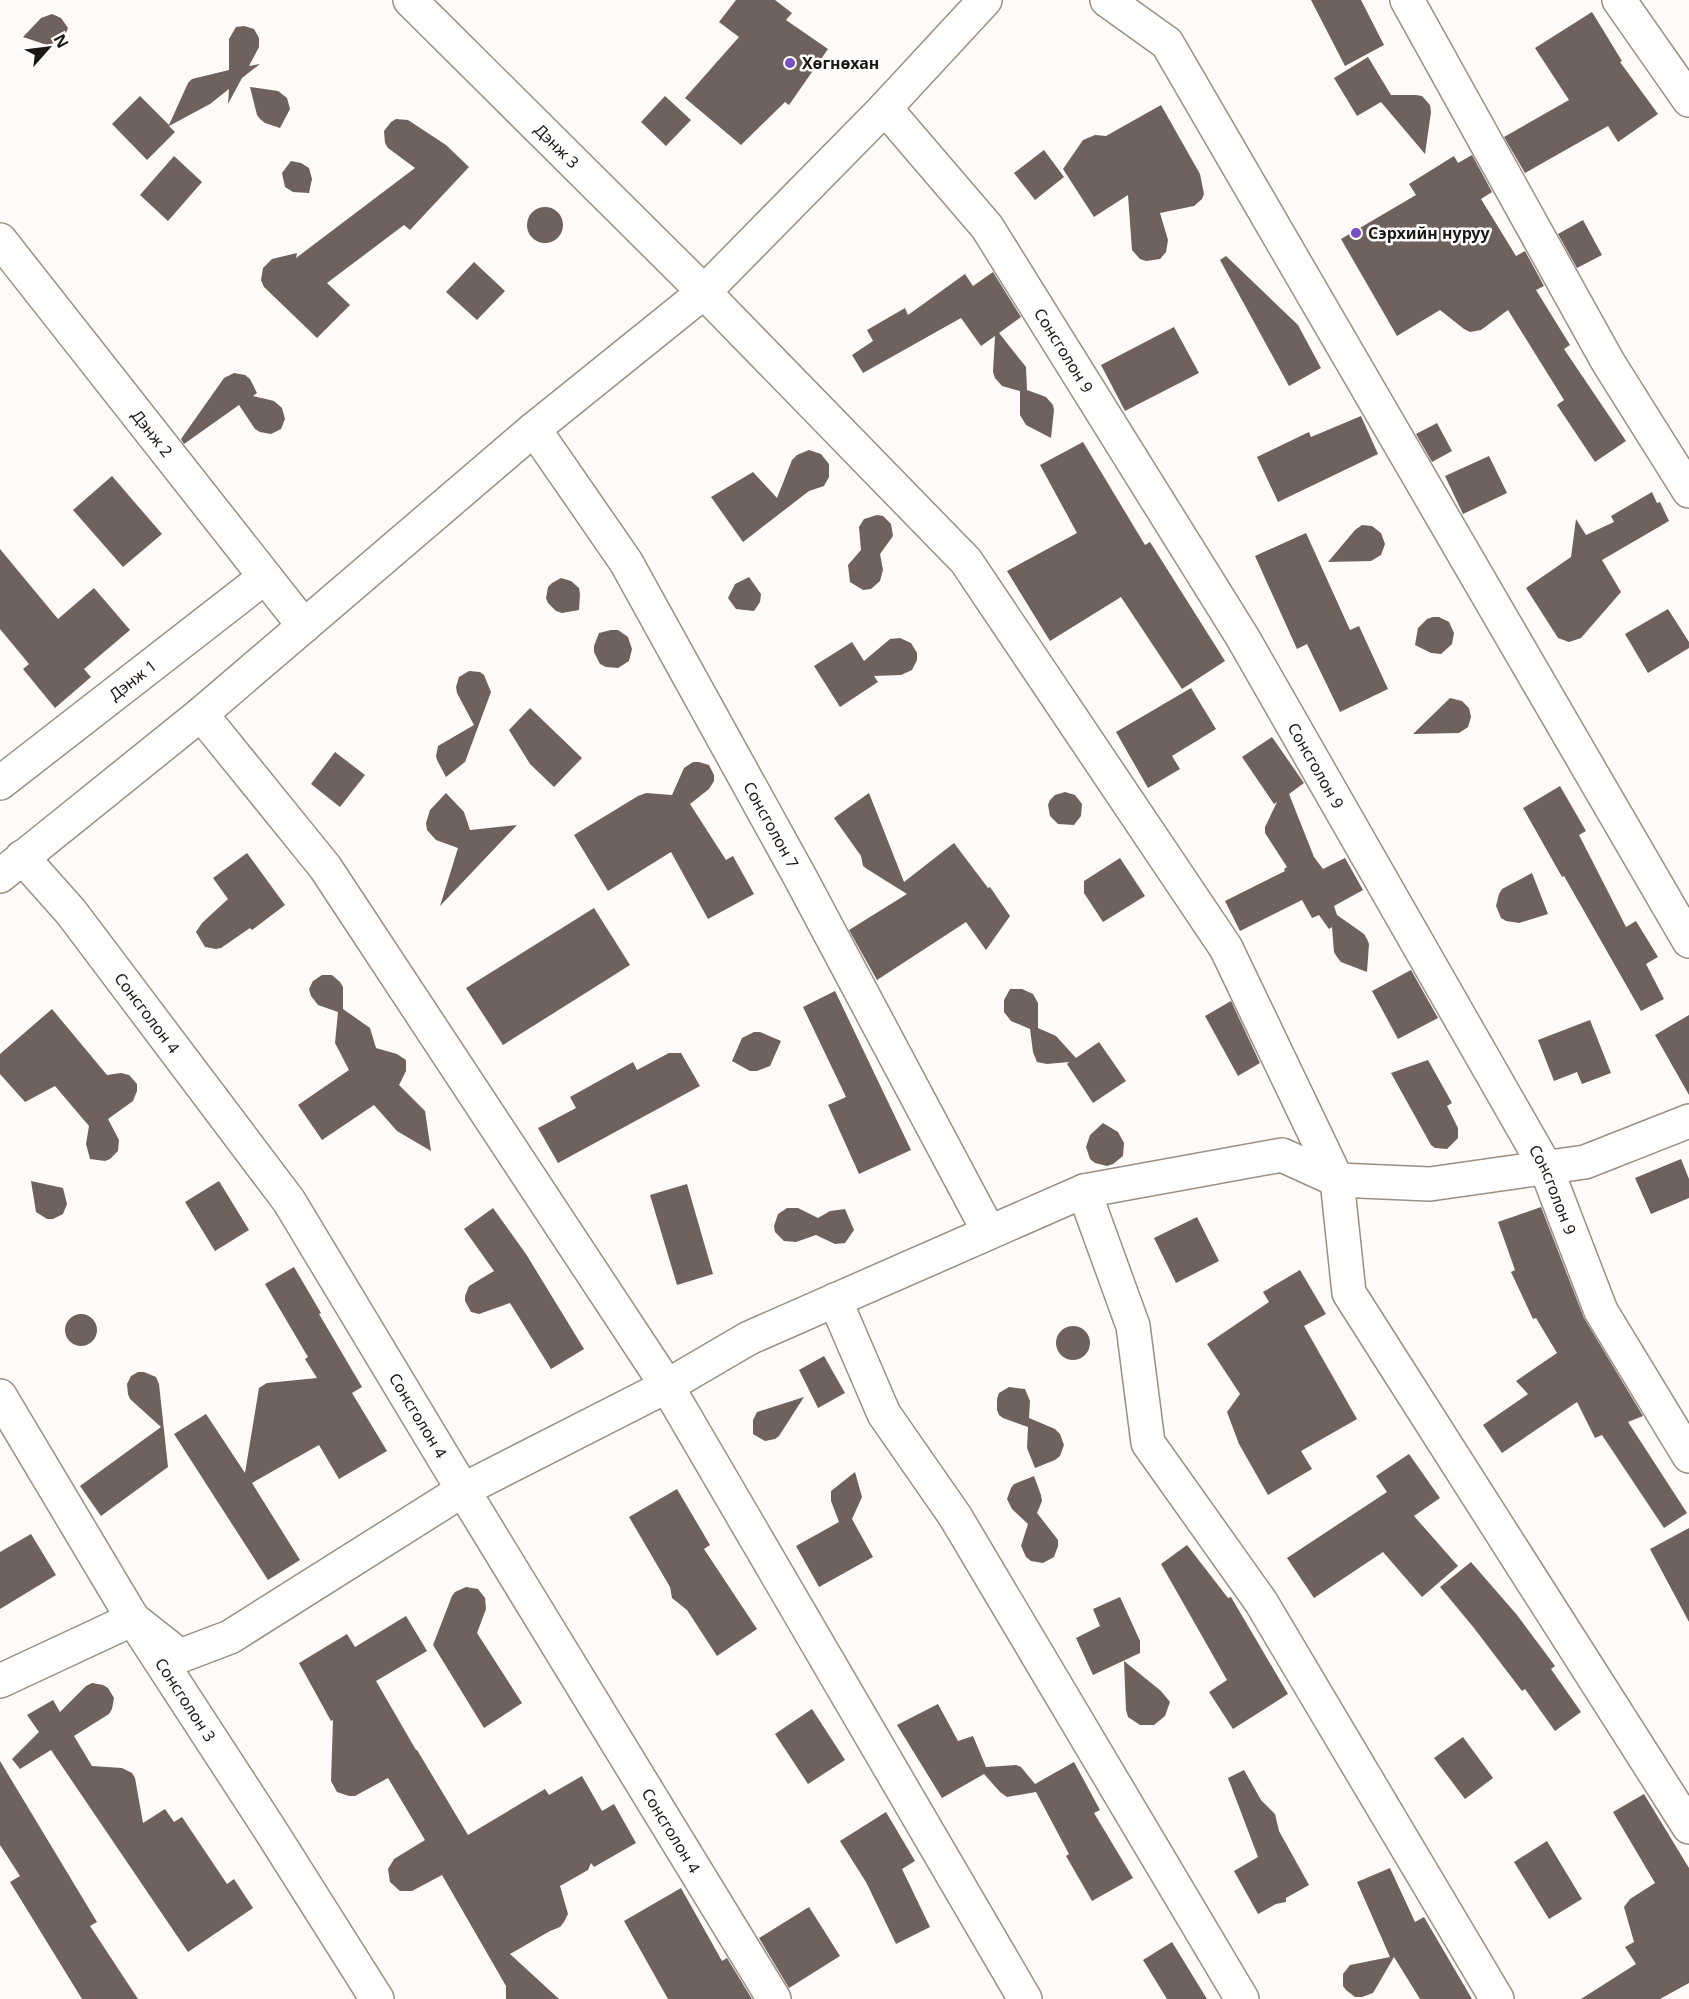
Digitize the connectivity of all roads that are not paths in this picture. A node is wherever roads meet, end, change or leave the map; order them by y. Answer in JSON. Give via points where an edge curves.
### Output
{"nodes":[{"id":1,"x":411,"y":0,"type":"edge"},
{"id":2,"x":985,"y":0,"type":"edge"},
{"id":3,"x":1107,"y":0,"type":"edge"},
{"id":4,"x":1407,"y":0,"type":"edge"},
{"id":5,"x":1619,"y":0,"type":"edge"},
{"id":6,"x":1689,"y":100,"type":"edge"},
{"id":7,"x":885,"y":108,"type":"junction"},
{"id":8,"x":0,"y":240,"type":"edge"},
{"id":9,"x":704,"y":292,"type":"junction"},
{"id":10,"x":534,"y":429,"type":"junction"},
{"id":11,"x":1689,"y":491,"type":"edge"},
{"id":12,"x":264,"y":577,"type":"junction"},
{"id":13,"x":304,"y":626,"type":"junction"},
{"id":14,"x":201,"y":714,"type":"junction"},
{"id":15,"x":0,"y":783,"type":"edge"},
{"id":16,"x":11,"y":867,"type":"edge"},
{"id":17,"x":1689,"y":941,"type":"edge"},
{"id":18,"x":1689,"y":1121,"type":"edge"},
{"id":19,"x":1546,"y":1168,"type":"junction"},
{"id":20,"x":1337,"y":1180,"type":"junction"},
{"id":21,"x":1084,"y":1191,"type":"junction"},
{"id":22,"x":989,"y":1232,"type":"junction"},
{"id":23,"x":836,"y":1300,"type":"junction"},
{"id":24,"x":667,"y":1386,"type":"junction"},
{"id":25,"x":0,"y":1396,"type":"edge"},
{"id":26,"x":1689,"y":1456,"type":"edge"},
{"id":27,"x":463,"y":1490,"type":"junction"},
{"id":28,"x":133,"y":1619,"type":"junction"},
{"id":29,"x":0,"y":1681,"type":"edge"},
{"id":30,"x":1689,"y":1827,"type":"edge"},
{"id":31,"x":377,"y":1999,"type":"edge"},
{"id":32,"x":774,"y":1999,"type":"edge"},
{"id":33,"x":1025,"y":1999,"type":"edge"},
{"id":34,"x":1242,"y":1999,"type":"edge"},
{"id":35,"x":1497,"y":1999,"type":"edge"}],
"edges":[{"from":1,"to":9,"type":"street","name":"Дэнж 3"},
{"from":2,"to":7,"type":"street"},
{"from":3,"to":17,"type":"street","via":[[1167,43]]},
{"from":4,"to":11,"type":"street","via":[[1608,362]]},
{"from":5,"to":6,"type":"street"},
{"from":7,"to":9,"type":"street"},
{"from":7,"to":19,"type":"street","name":"Сонсголон 9","via":[[987,227],[1019,277],[1243,638]]},
{"from":8,"to":12,"type":"street","name":"Дэнж 2"},
{"from":9,"to":10,"type":"street"},
{"from":9,"to":20,"type":"street","name":"Дэнж 3","via":[[966,561],[1226,948]]},
{"from":10,"to":13,"type":"street"},
{"from":10,"to":22,"type":"street","name":"Сонсголон 7","via":[[626,562]]},
{"from":12,"to":13,"type":"street","name":"Дэнж 2"},
{"from":12,"to":15,"type":"street","name":"Дэнж 1"},
{"from":13,"to":14,"type":"street"},
{"from":14,"to":16,"type":"street"},
{"from":14,"to":24,"type":"street","via":[[325,867]]},
{"from":16,"to":27,"type":"street","name":"Сонсголон 4","via":[[70,912],[289,1201]]},
{"from":18,"to":19,"type":"street","via":[[1585,1162]]},
{"from":19,"to":20,"type":"street","via":[[1430,1184]]},
{"from":19,"to":26,"type":"street","name":"Сонсголон 9","via":[[1601,1311]]},
{"from":20,"to":21,"type":"street","via":[[1282,1155]]},
{"from":20,"to":30,"type":"street","name":"Дэнж 3","via":[[1349,1293]]},
{"from":21,"to":22,"type":"street"},
{"from":21,"to":35,"type":"street","via":[[1133,1326],[1148,1443],[1261,1602]]},
{"from":22,"to":23,"type":"street"},
{"from":23,"to":24,"type":"street","via":[[749,1338]]},
{"from":23,"to":34,"type":"street","via":[[884,1414],[955,1516]]},
{"from":24,"to":27,"type":"street"},
{"from":24,"to":33,"type":"street"},
{"from":25,"to":28,"type":"street","name":"Сонсголон 3"},
{"from":27,"to":28,"type":"street","via":[[230,1637],[180,1656]]},
{"from":27,"to":32,"type":"street","name":"Сонсголон 4"},
{"from":28,"to":29,"type":"street"},
{"from":28,"to":31,"type":"street","name":"Сонсголон 3"}]}
